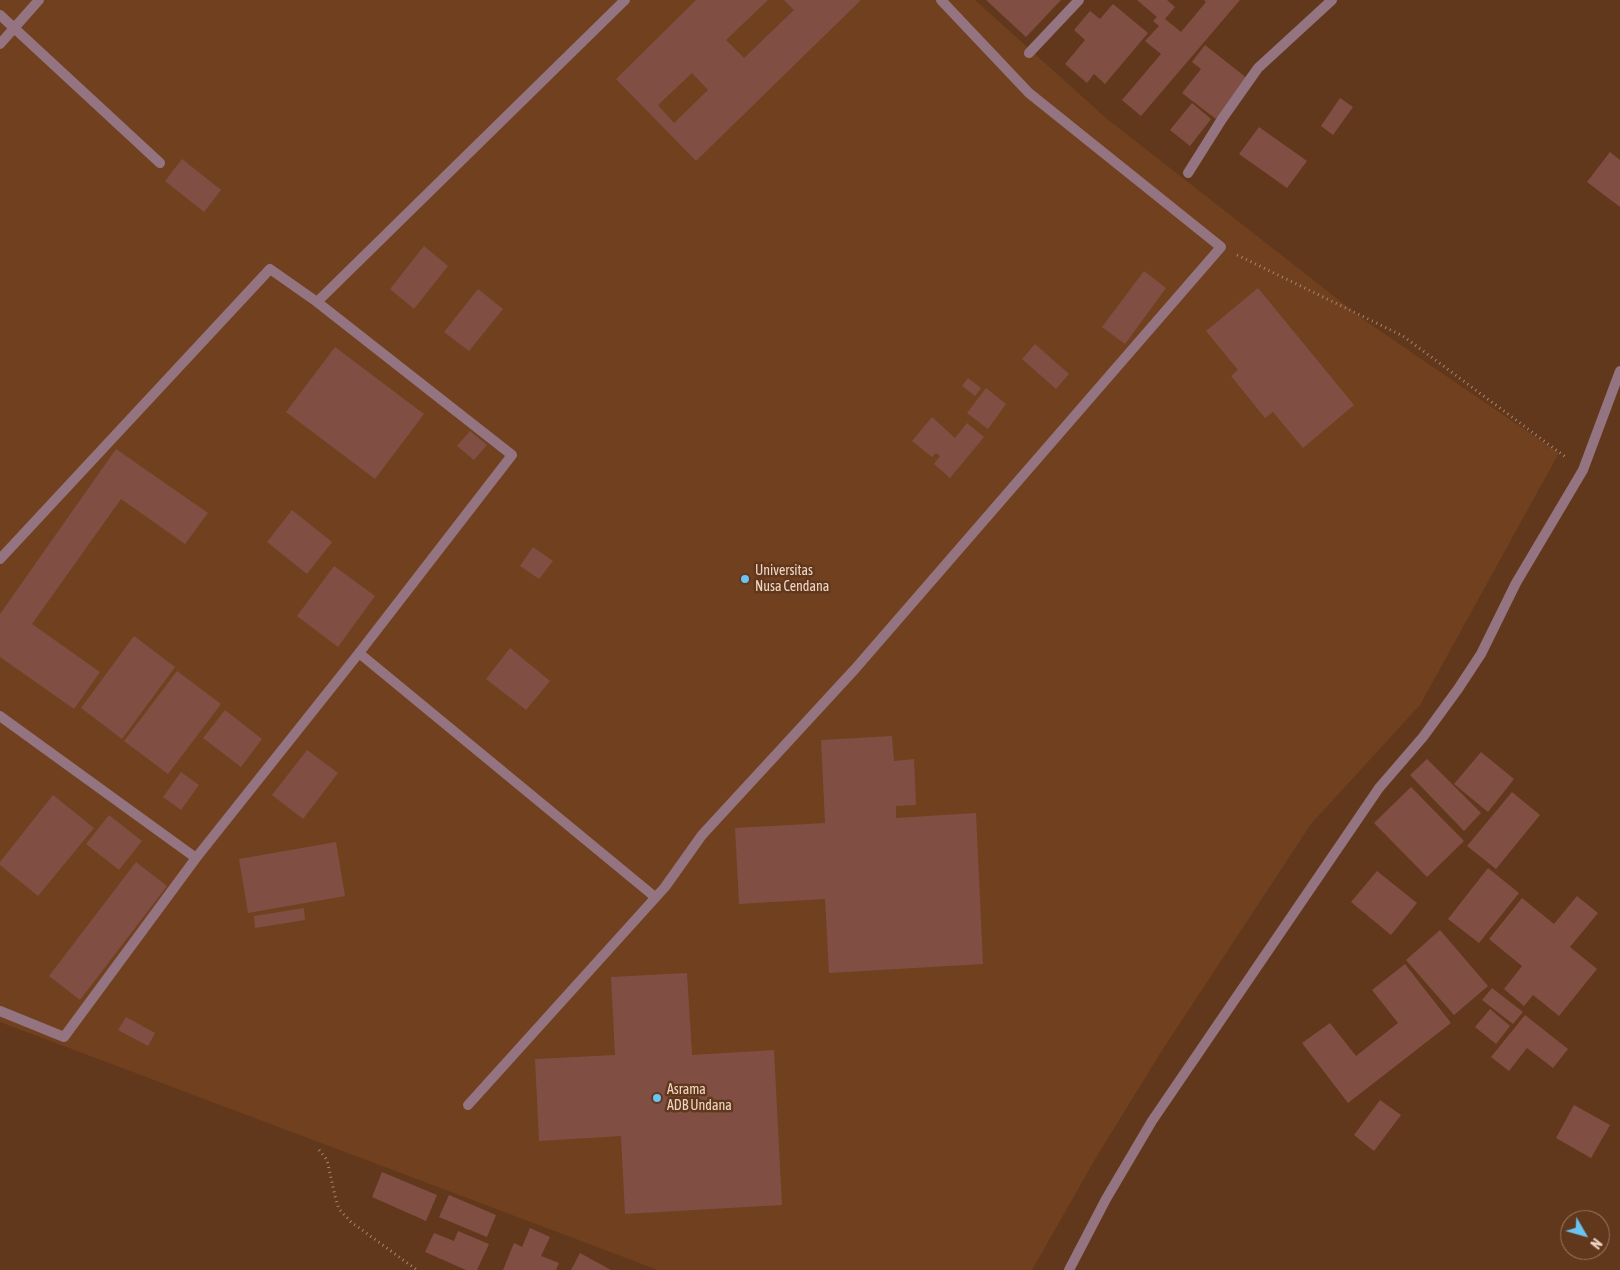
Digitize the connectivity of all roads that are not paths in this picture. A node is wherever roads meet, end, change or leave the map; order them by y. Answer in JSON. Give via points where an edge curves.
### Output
{"nodes":[{"id":1,"x":39,"y":0,"type":"edge"},
{"id":2,"x":625,"y":0,"type":"edge"},
{"id":3,"x":941,"y":0,"type":"edge"},
{"id":4,"x":1079,"y":0,"type":"edge"},
{"id":5,"x":1332,"y":0,"type":"edge"},
{"id":6,"x":0,"y":15,"type":"edge"},
{"id":7,"x":15,"y":28,"type":"junction"},
{"id":8,"x":0,"y":44,"type":"edge"},
{"id":9,"x":1029,"y":53,"type":"dead end"},
{"id":10,"x":160,"y":163,"type":"dead end"},
{"id":11,"x":1188,"y":174,"type":"dead end"},
{"id":12,"x":317,"y":302,"type":"junction"},
{"id":13,"x":1620,"y":371,"type":"edge"},
{"id":14,"x":0,"y":559,"type":"edge"},
{"id":15,"x":359,"y":653,"type":"junction"},
{"id":16,"x":0,"y":716,"type":"edge"},
{"id":17,"x":196,"y":858,"type":"junction"},
{"id":18,"x":655,"y":897,"type":"junction"},
{"id":19,"x":0,"y":1011,"type":"edge"},
{"id":20,"x":468,"y":1105,"type":"dead end"},
{"id":21,"x":1069,"y":1270,"type":"edge"}],
"edges":[{"from":1,"to":7,"type":"street"},
{"from":2,"to":12,"type":"street"},
{"from":3,"to":18,"type":"street","via":[[1029,93],[1221,247],[855,669],[702,836]]},
{"from":4,"to":9,"type":"street"},
{"from":5,"to":11,"type":"street","via":[[1258,68]]},
{"from":6,"to":7,"type":"street"},
{"from":7,"to":8,"type":"street"},
{"from":7,"to":10,"type":"street"},
{"from":12,"to":14,"type":"street","via":[[270,269]]},
{"from":12,"to":15,"type":"street","via":[[512,455]]},
{"from":13,"to":21,"type":"street","via":[[1583,470],[1516,583],[1481,654],[1423,737],[1379,788],[1152,1121]]},
{"from":15,"to":17,"type":"street"},
{"from":15,"to":18,"type":"street"},
{"from":16,"to":17,"type":"street"},
{"from":17,"to":19,"type":"street","via":[[64,1037]]},
{"from":18,"to":20,"type":"street"}]}
